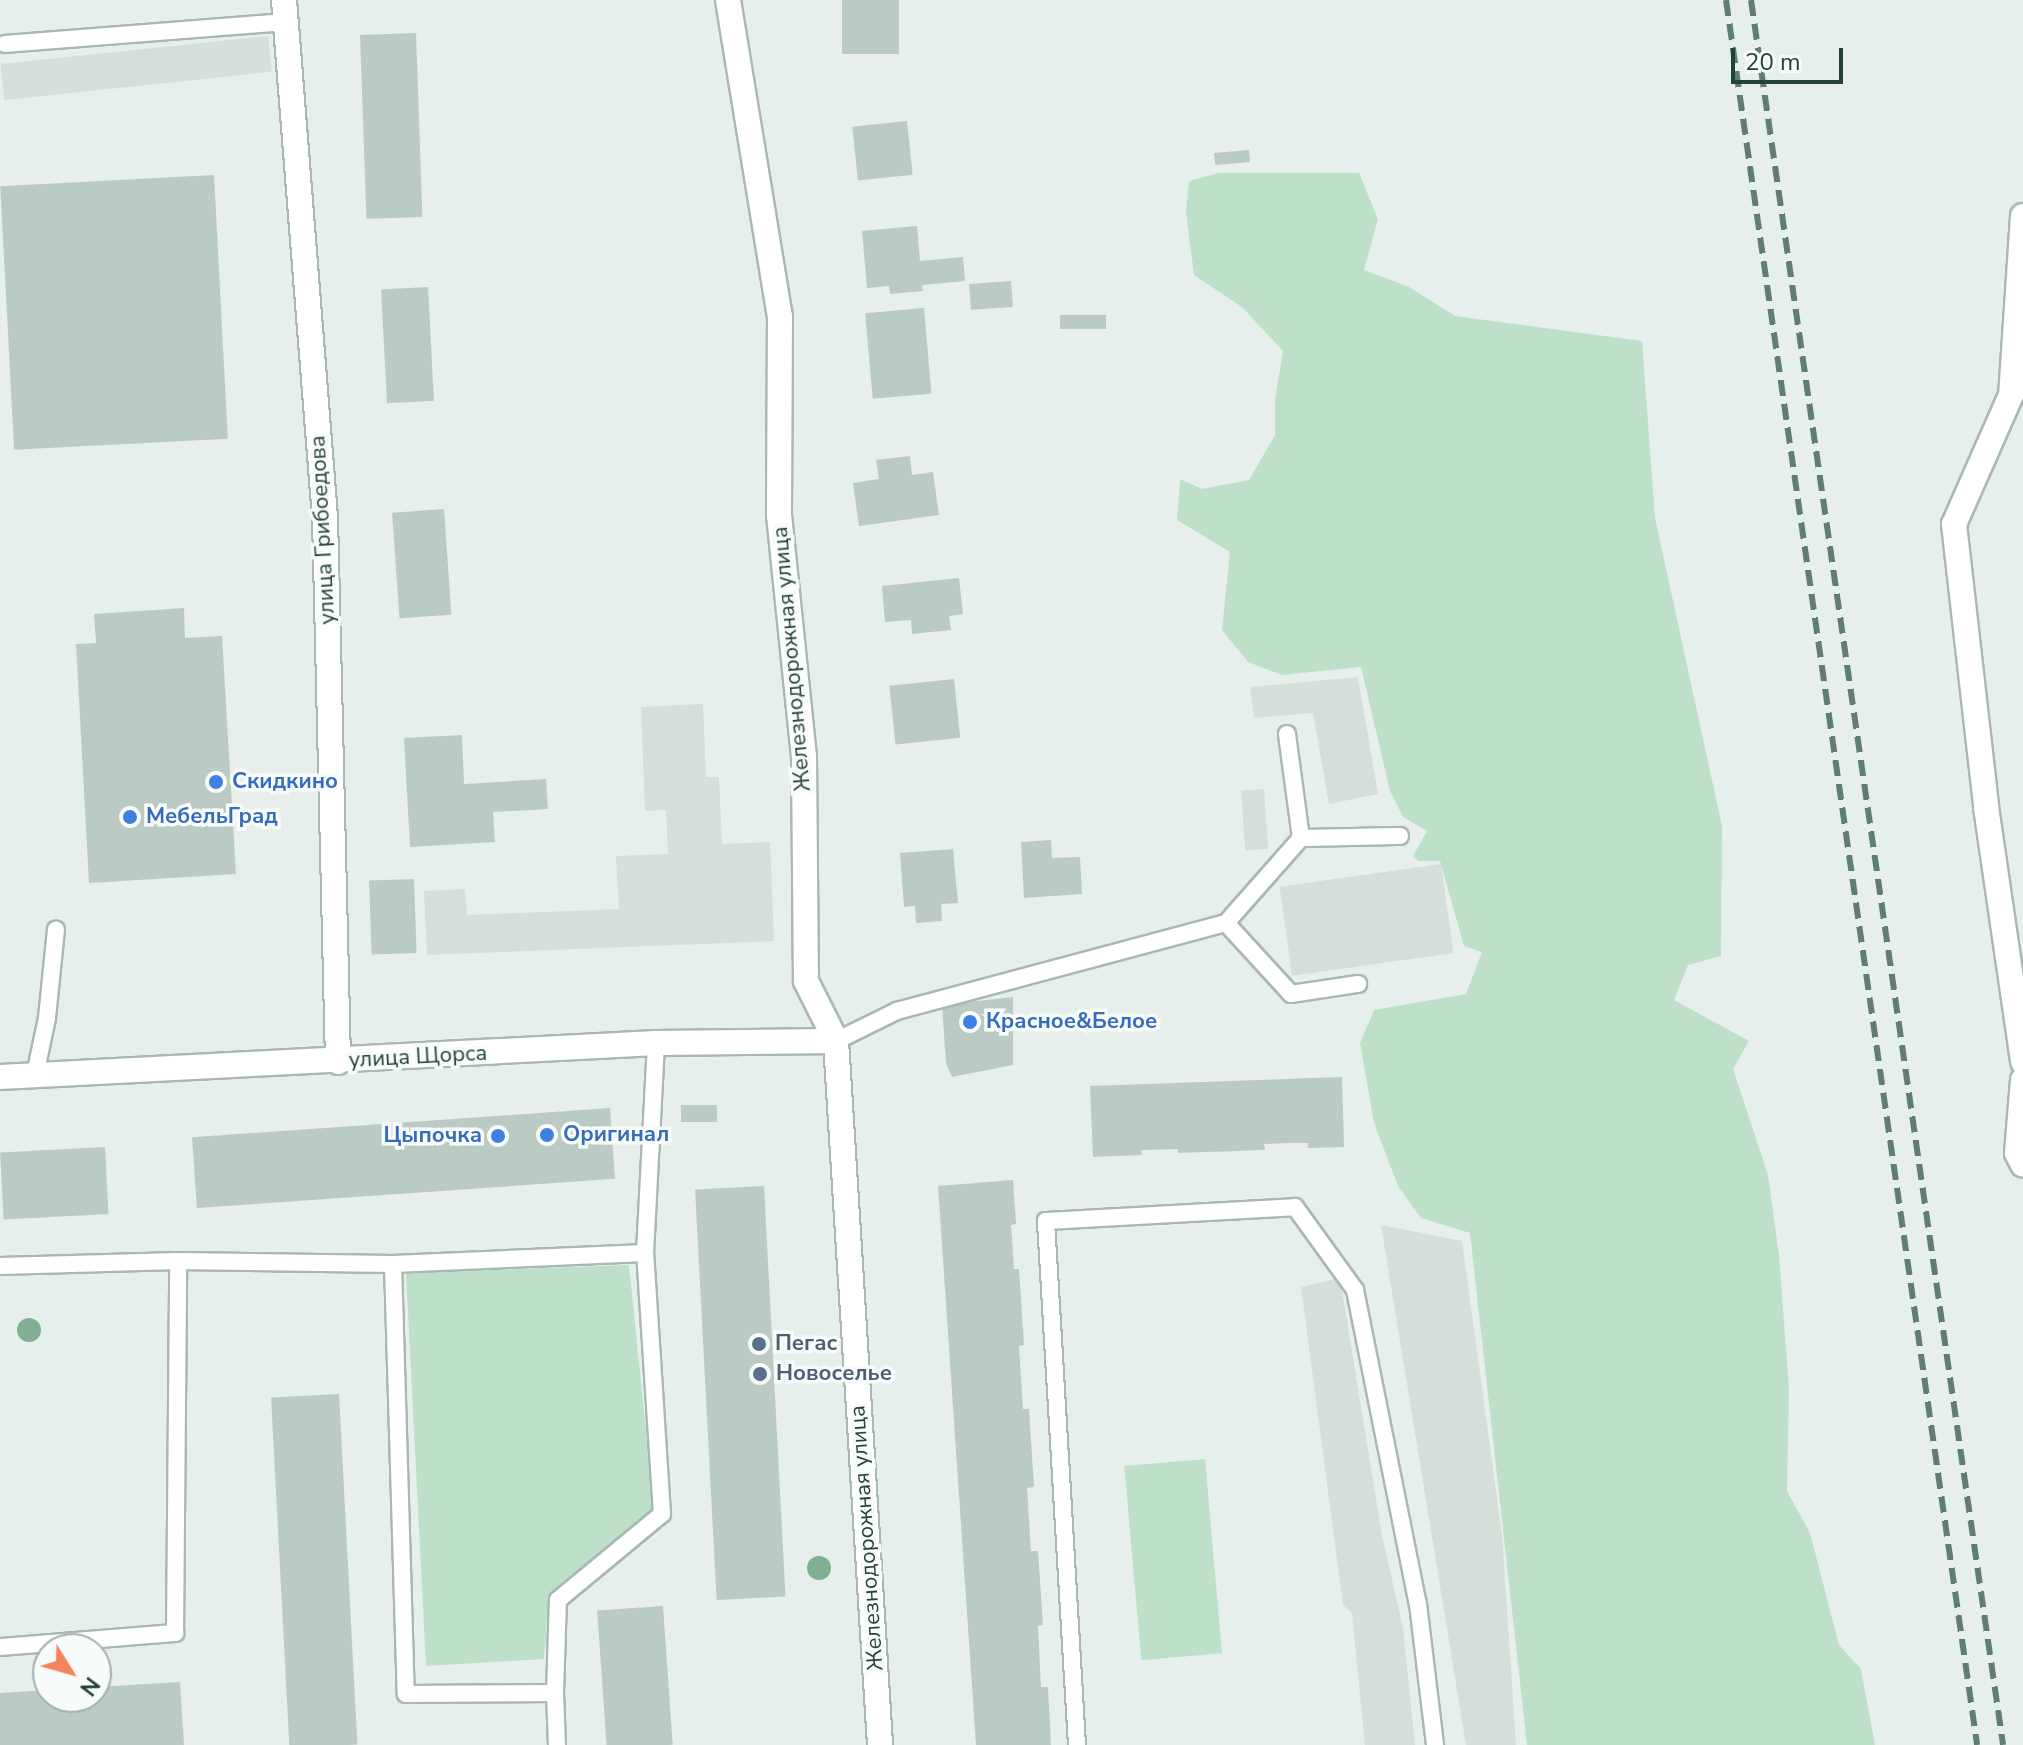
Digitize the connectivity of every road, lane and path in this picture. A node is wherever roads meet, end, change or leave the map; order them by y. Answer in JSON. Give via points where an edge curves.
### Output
{"nodes":[{"id":1,"x":728,"y":0,"type":"edge"},
{"id":2,"x":285,"y":11,"type":"edge"},
{"id":3,"x":5,"y":44,"type":"dead end"},
{"id":4,"x":2023,"y":216,"type":"edge"},
{"id":5,"x":1287,"y":734,"type":"dead end"},
{"id":6,"x":1400,"y":836,"type":"dead end"},
{"id":7,"x":1301,"y":838,"type":"junction"},
{"id":8,"x":1226,"y":923,"type":"junction"},
{"id":9,"x":56,"y":929,"type":"dead end"},
{"id":10,"x":1358,"y":984,"type":"dead end"},
{"id":11,"x":836,"y":1041,"type":"junction"},
{"id":12,"x":656,"y":1043,"type":"junction"},
{"id":13,"x":338,"y":1062,"type":"junction"},
{"id":14,"x":2023,"y":1062,"type":"edge"},
{"id":15,"x":35,"y":1075,"type":"junction"},
{"id":16,"x":0,"y":1077,"type":"edge"},
{"id":17,"x":2023,"y":1080,"type":"edge"},
{"id":18,"x":2023,"y":1165,"type":"edge"},
{"id":19,"x":645,"y":1253,"type":"junction"},
{"id":20,"x":178,"y":1261,"type":"junction"},
{"id":21,"x":393,"y":1264,"type":"junction"},
{"id":22,"x":0,"y":1266,"type":"edge"},
{"id":23,"x":0,"y":1647,"type":"edge"},
{"id":24,"x":555,"y":1693,"type":"junction"},
{"id":25,"x":557,"y":1745,"type":"edge"},
{"id":26,"x":880,"y":1745,"type":"edge"},
{"id":27,"x":1077,"y":1745,"type":"edge"},
{"id":28,"x":1435,"y":1745,"type":"edge"}],
"edges":[{"from":1,"to":11,"type":"street","name":"Железнодорожная улица","via":[[780,316],[779,515],[804,756],[806,981]]},
{"from":2,"to":3,"type":"lane"},
{"from":2,"to":13,"type":"street","name":"улица Грибоедова","via":[[325,517]]},
{"from":4,"to":14,"type":"street","via":[[2011,395],[1954,524],[1986,807]]},
{"from":5,"to":7,"type":"lane"},
{"from":6,"to":7,"type":"lane"},
{"from":7,"to":8,"type":"lane"},
{"from":8,"to":10,"type":"lane","via":[[1291,994]]},
{"from":8,"to":11,"type":"lane","via":[[897,1011]]},
{"from":9,"to":15,"type":"lane"},
{"from":11,"to":12,"type":"street","name":"улица Щорса"},
{"from":11,"to":26,"type":"street","name":"Железнодорожная улица"},
{"from":12,"to":13,"type":"street","name":"улица Щорса"},
{"from":12,"to":19,"type":"lane"},
{"from":13,"to":15,"type":"street","name":"улица Щорса"},
{"from":15,"to":16,"type":"street","name":"улица Щорса"},
{"from":17,"to":18,"type":"street","via":[[2017,1153]]},
{"from":19,"to":21,"type":"lane"},
{"from":19,"to":24,"type":"lane","via":[[662,1514],[558,1600]]},
{"from":20,"to":21,"type":"lane"},
{"from":20,"to":22,"type":"lane"},
{"from":20,"to":23,"type":"lane","via":[[175,1633]]},
{"from":21,"to":24,"type":"lane","via":[[406,1694]]},
{"from":24,"to":25,"type":"lane"},
{"from":27,"to":28,"type":"lane","via":[[1046,1221],[1295,1207],[1355,1290],[1418,1604]]}]}
